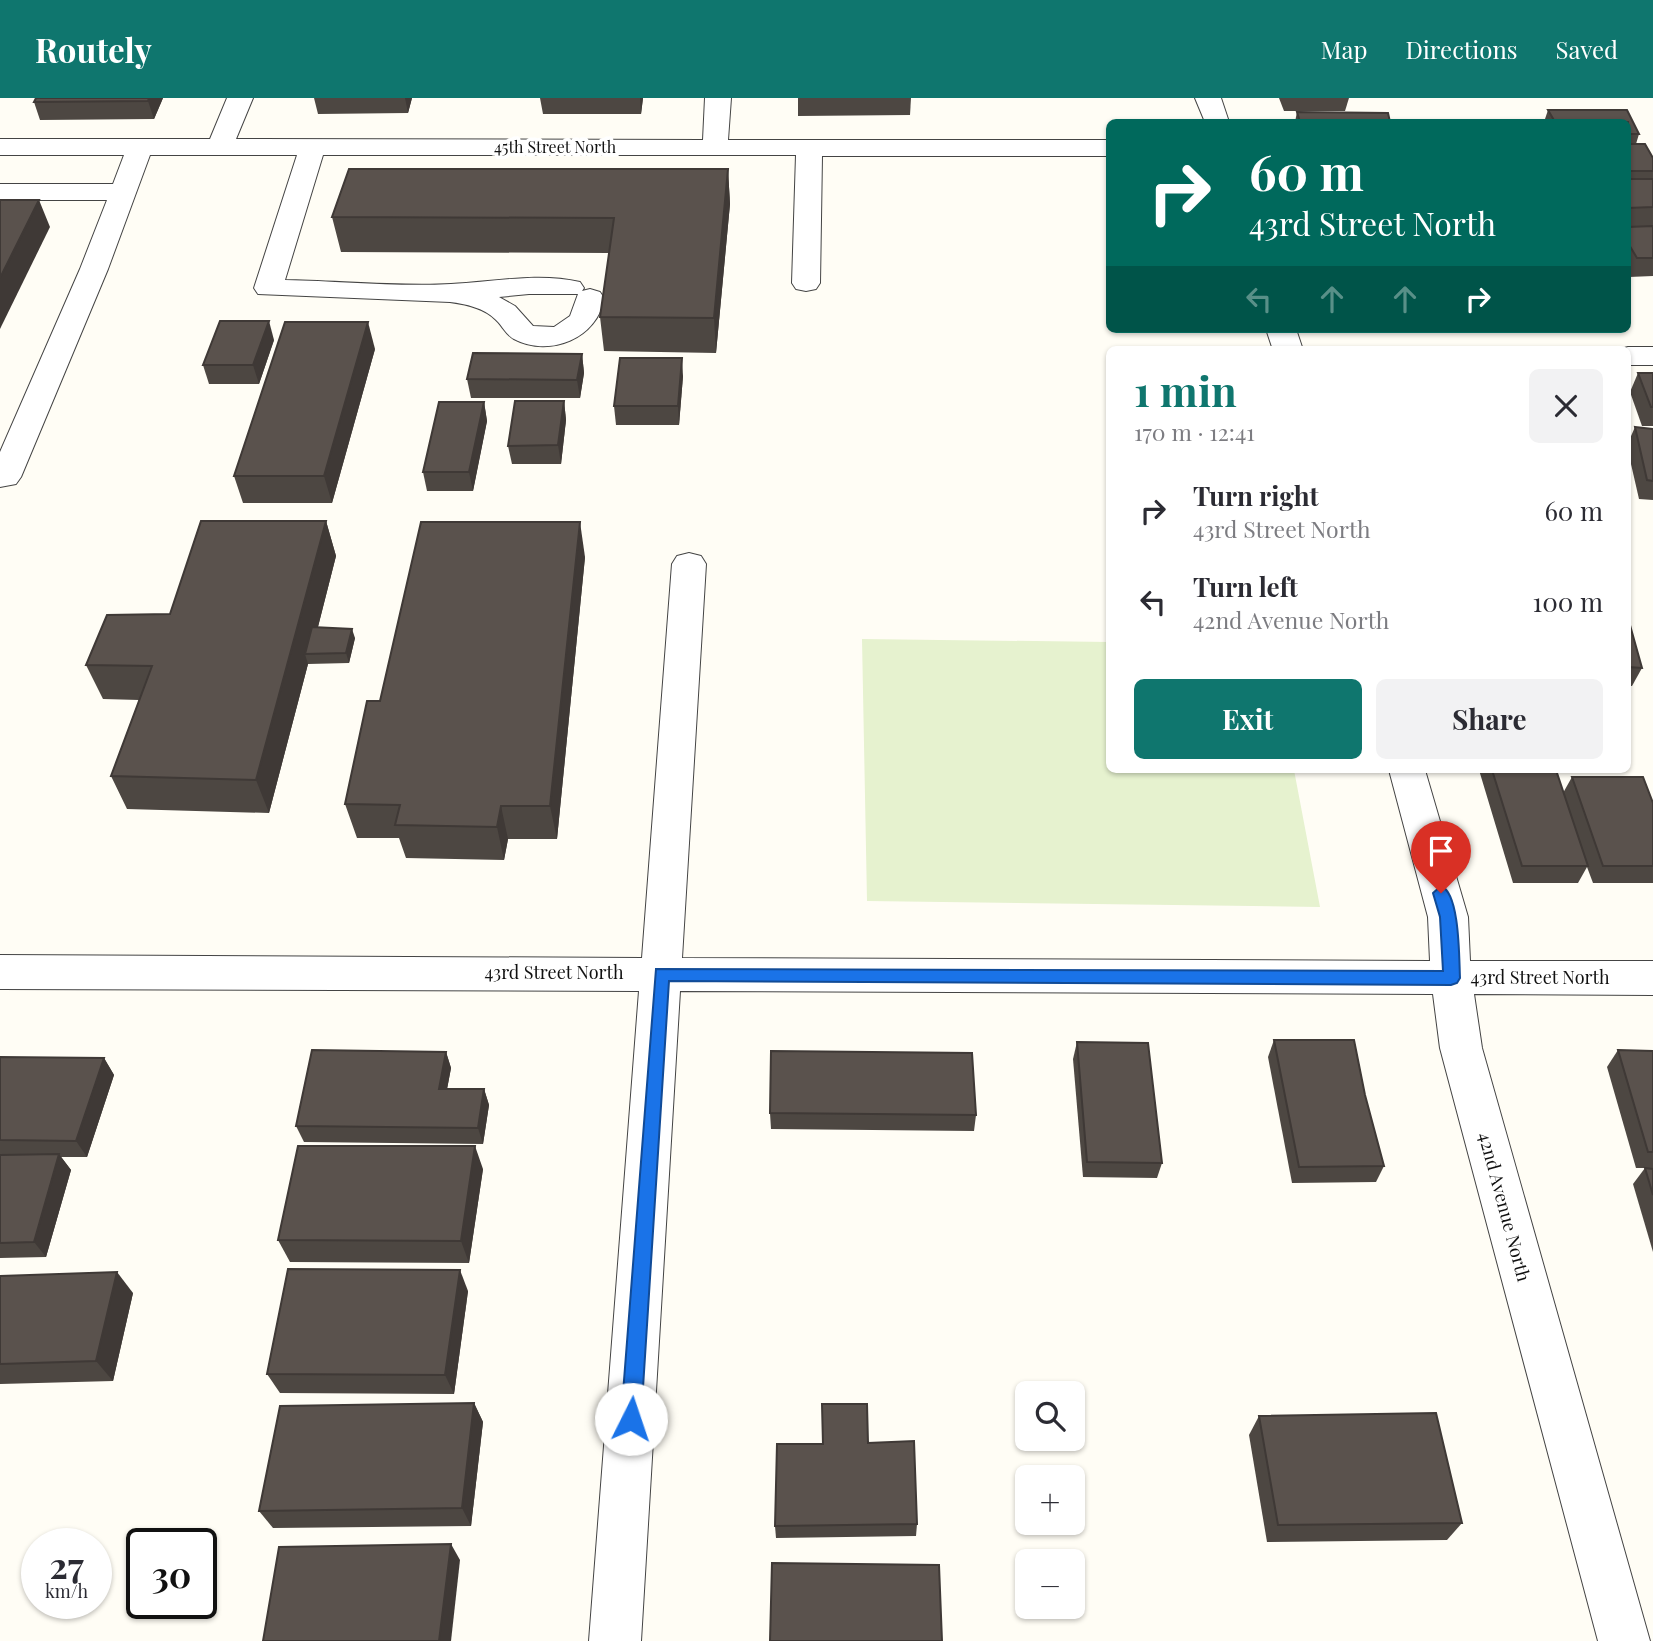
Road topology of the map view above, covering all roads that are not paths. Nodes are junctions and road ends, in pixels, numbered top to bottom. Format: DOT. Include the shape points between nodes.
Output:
graph roads {
  1 [pos="240,98"];
  2 [pos="718,98"];
  3 [pos="1208,98"];
  4 [pos="1216,119"];
  5 [pos="0,147"];
  6 [pos="140,147"];
  7 [pos="220,147"];
  8 [pos="313,147"];
  9 [pos="715,147"];
  10 [pos="809,148"];
  11 [pos="1106,148"];
  12 [pos="0,192"];
  13 [pos="123,192"];
  14 [pos="806,283"];
  15 [pos="511,288"];
  16 [pos="450,293"];
  17 [pos="577,326"];
  18 [pos="1631,356"];
  19 [pos="1653,356"];
  20 [pos="0,477"];
  21 [pos="689,564"];
  22 [pos="1408,773"];
  23 [pos="0,972"];
  24 [pos="662,974"];
  25 [pos="1451,978"];
  26 [pos="1653,978"];
  27 [pos="615,1641"];
  28 [pos="1624,1641"];
  1 -- 7 [label="street"];
  2 -- 9 [label="street"];
  3 -- 4 [label="street"];
  5 -- 6 [label="street, 45th Street North"];
  6 -- 7 [label="street, 45th Street North"];
  6 -- 13 [label="street"];
  7 -- 8 [label="street, 45th Street North"];
  8 -- 9 [label="street, 45th Street North"];
  8 -- 16 [label="street" via="268,288"];
  9 -- 10 [label="street, 45th Street North"];
  10 -- 11 [label="street, 45th Street North"];
  10 -- 14 [label="street"];
  12 -- 13 [label="street"];
  13 -- 20 [label="street" via="5,477"];
  15 -- 16 [label="street"];
  15 -- 17 [label="street" via="569,315"];
  15 -- 17 [label="street" via="550,285 580,293 589,310"];
  16 -- 17 [label="street" via="484,300 508,312 520,330 530,335 553,337"];
  18 -- 19 [label="street"];
  21 -- 24 [label="street"];
  22 -- 25 [label="street, 42nd Avenue North" via="1448,917"];
  23 -- 24 [label="street, 43rd Street North"];
  24 -- 25 [label="street, 43rd Street North"];
  24 -- 27 [label="street"];
  25 -- 26 [label="street, 43rd Street North"];
  25 -- 28 [label="street, 42nd Avenue North" via="1461,1048"];
}
